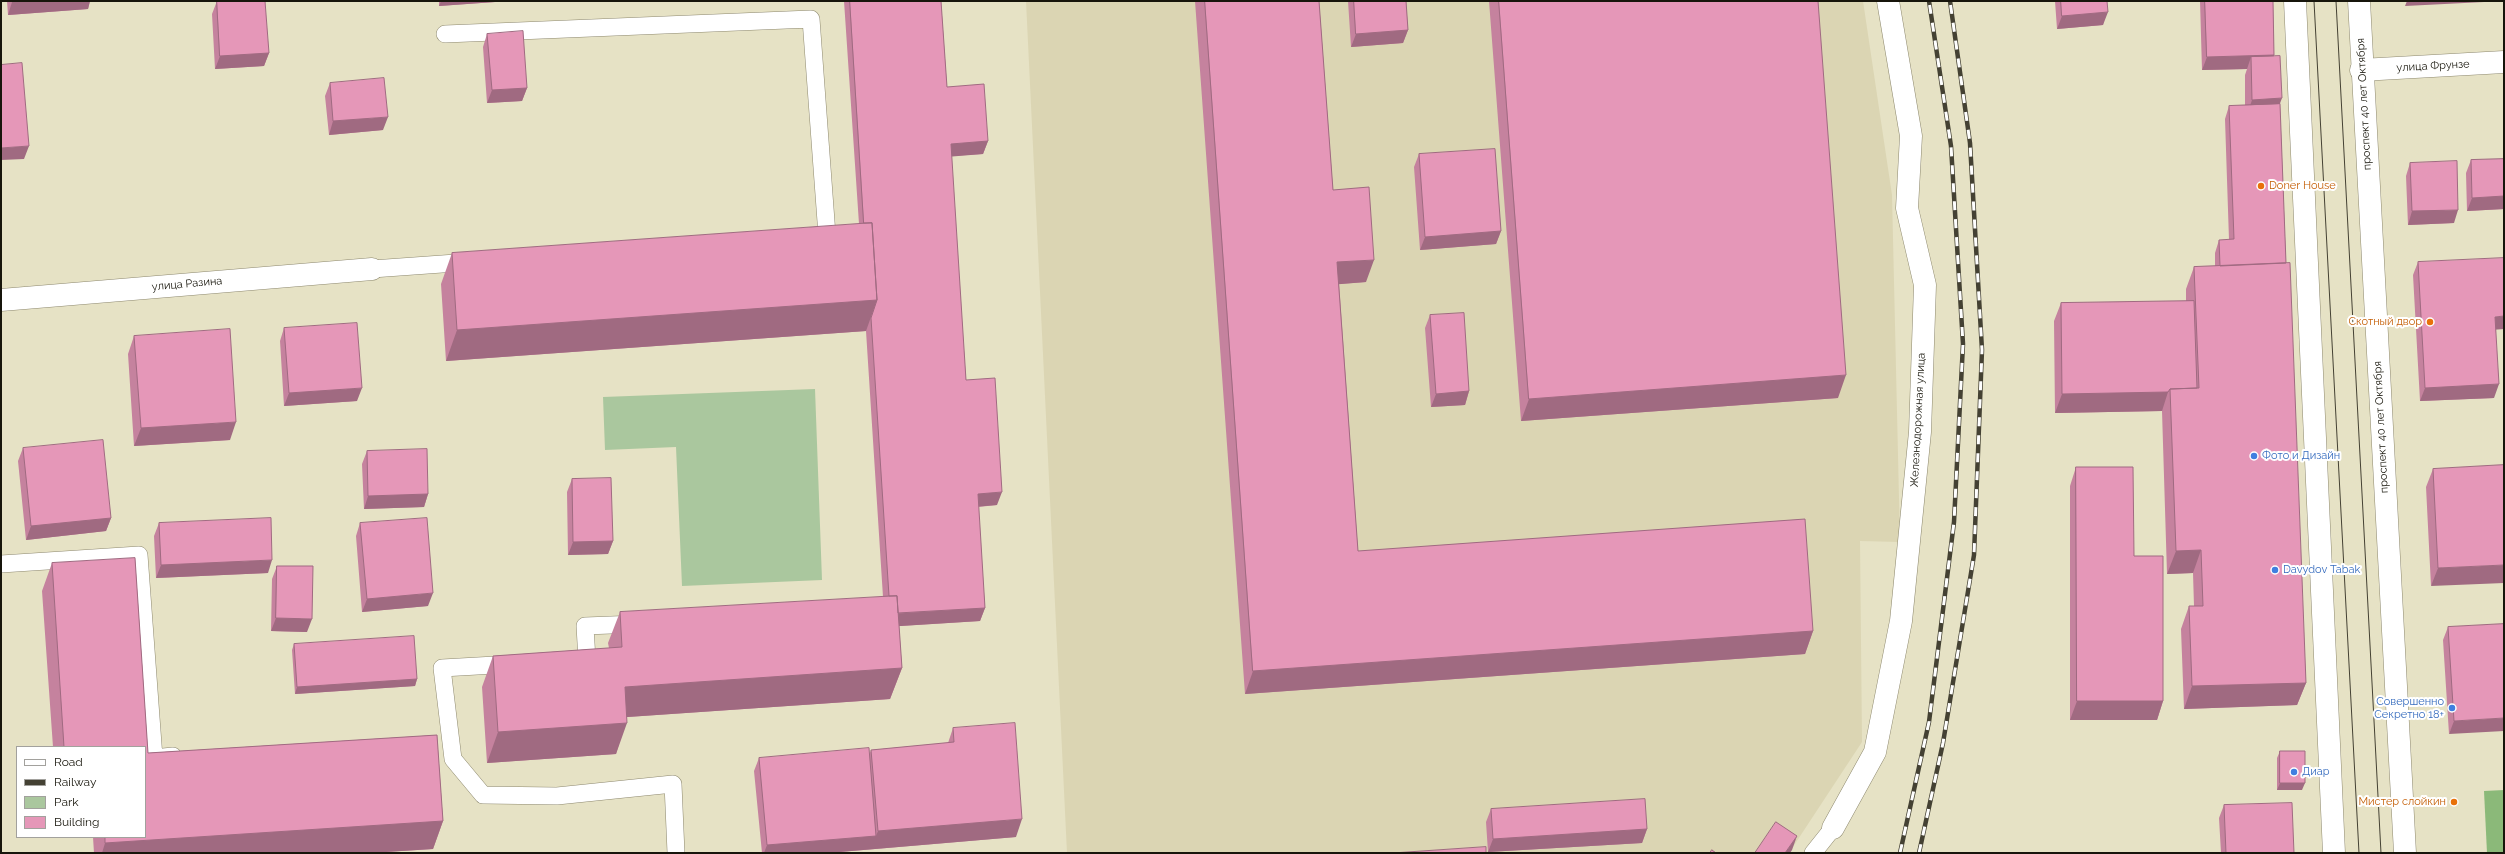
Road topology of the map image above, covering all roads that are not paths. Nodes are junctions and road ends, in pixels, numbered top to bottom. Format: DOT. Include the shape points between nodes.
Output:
graph roads {
  1 [pos="1888,1"];
  2 [pos="2295,1"];
  3 [pos="2359,1"];
  4 [pos="445,34"];
  5 [pos="2504,62"];
  6 [pos="2361,70"];
  7 [pos="795,238"];
  8 [pos="484,261"];
  9 [pos="372,269"];
  10 [pos="1,300"];
  11 [pos="1,564"];
  12 [pos="656,623"];
  13 [pos="556,662"];
  14 [pos="526,663"];
  15 [pos="186,756"];
  16 [pos="1833,828"];
  17 [pos="676,853"];
  18 [pos="1813,853"];
  19 [pos="2334,853"];
  20 [pos="2405,853"];
  1 -- 16 [label="street, Железнодорожная улица" via="1911,136 1907,208 1925,285 1920,432 1901,621 1875,752"];
  2 -- 19 [label="street"];
  3 -- 6 [label="street, проспект 40 лет Октября"];
  4 -- 7 [label="lane" via="811,18 827,235"];
  5 -- 6 [label="street, улица Фрунзе"];
  6 -- 20 [label="street, проспект 40 лет Октября"];
  8 -- 9 [label="lane"];
  9 -- 10 [label="street, улица Разина"];
  11 -- 15 [label="lane" via="139,555 154,758"];
  12 -- 13 [label="lane" via="585,626 587,660"];
  14 -- 17 [label="lane" via="442,668 442,740 453,760 483,795 557,796 673,784"];
  16 -- 18 [label="lane"];
}
